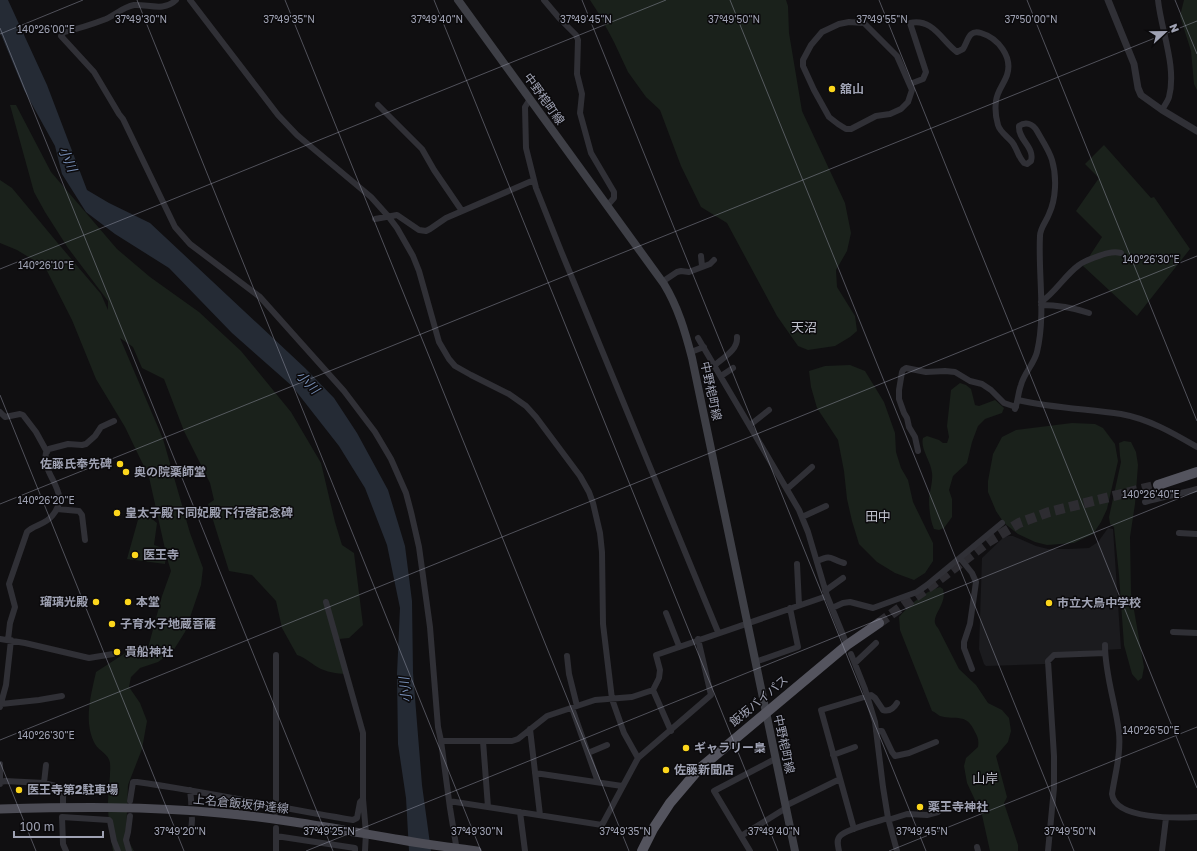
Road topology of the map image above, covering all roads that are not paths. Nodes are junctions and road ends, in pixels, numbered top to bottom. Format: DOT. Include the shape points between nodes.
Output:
graph roads {
  1 [pos="176,0"];
  2 [pos="190,0"];
  3 [pos="458,0"];
  4 [pos="544,0"];
  5 [pos="1108,0"];
  6 [pos="1158,0"];
  7 [pos="910,84"];
  8 [pos="530,100"];
  9 [pos="378,105"];
  10 [pos="1162,110"];
  11 [pos="1197,131"];
  12 [pos="534,180"];
  13 [pos="607,206"];
  14 [pos="462,211"];
  15 [pos="388,216"];
  16 [pos="375,219"];
  17 [pos="1121,253"];
  18 [pos="701,256"];
  19 [pos="714,260"];
  20 [pos="702,266"];
  21 [pos="662,282"];
  22 [pos="1041,304"];
  23 [pos="1090,313"];
  24 [pos="737,337"];
  25 [pos="698,338"];
  26 [pos="704,347"];
  27 [pos="691,352"];
  28 [pos="715,365"];
  29 [pos="733,368"];
  30 [pos="721,376"];
  31 [pos="1018,400"];
  32 [pos="769,410"];
  33 [pos="0,412"];
  34 [pos="114,421"];
  35 [pos="750,425"];
  36 [pos="1197,446"];
  37 [pos="918,451"];
  38 [pos="47,452"];
  39 [pos="812,466"];
  40 [pos="1197,472"];
  41 [pos="1158,485"];
  42 [pos="787,489"];
  43 [pos="1197,489"];
  44 [pos="1145,502"];
  45 [pos="826,506"];
  46 [pos="57,509"];
  47 [pos="802,517"];
  48 [pos="1002,523"];
  49 [pos="1179,533"];
  50 [pos="1197,534"];
  51 [pos="85,540"];
  52 [pos="960,558"];
  53 [pos="817,561"];
  54 [pos="844,563"];
  55 [pos="797,564"];
  56 [pos="843,578"];
  57 [pos="826,593"];
  58 [pos="326,602"];
  59 [pos="799,605"];
  60 [pos="790,608"];
  61 [pos="832,608"];
  62 [pos="666,613"];
  63 [pos="747,622"];
  64 [pos="879,623"];
  65 [pos="718,632"];
  66 [pos="1173,632"];
  67 [pos="1197,633"];
  68 [pos="0,639"];
  69 [pos="698,639"];
  70 [pos="10,640"];
  71 [pos="845,640"];
  72 [pos="876,644"];
  73 [pos="1104,645"];
  74 [pos="679,646"];
  75 [pos="1105,653"];
  76 [pos="113,654"];
  77 [pos="851,654"];
  78 [pos="276,655"];
  79 [pos="567,656"];
  80 [pos="755,662"];
  81 [pos="856,663"];
  82 [pos="972,669"];
  83 [pos="653,690"];
  84 [pos="62,696"];
  85 [pos="867,696"];
  86 [pos="612,699"];
  87 [pos="897,703"];
  88 [pos="0,706"];
  89 [pos="574,707"];
  90 [pos="766,713"];
  91 [pos="530,729"];
  92 [pos="671,730"];
  93 [pos="876,731"];
  94 [pos="441,741"];
  95 [pos="483,741"];
  96 [pos="936,742"];
  97 [pos="607,745"];
  98 [pos="855,748"];
  99 [pos="588,753"];
  100 [pos="834,755"];
  101 [pos="638,758"];
  102 [pos="775,759"];
  103 [pos="0,764"];
  104 [pos="46,765"];
  105 [pos="535,773"];
  106 [pos="840,779"];
  107 [pos="598,782"];
  108 [pos="0,783"];
  109 [pos="44,783"];
  110 [pos="622,786"];
  111 [pos="63,788"];
  112 [pos="102,789"];
  113 [pos="190,790"];
  114 [pos="191,799"];
  115 [pos="363,799"];
  116 [pos="130,801"];
  117 [pos="449,801"];
  118 [pos="63,807"];
  119 [pos="488,807"];
  120 [pos="785,807"];
  121 [pos="0,808"];
  122 [pos="276,810"];
  123 [pos="520,812"];
  124 [pos="938,812"];
  125 [pos="540,815"];
  126 [pos="130,816"];
  127 [pos="1166,818"];
  128 [pos="1197,818"];
  129 [pos="888,819"];
  130 [pos="192,820"];
  131 [pos="276,828"];
  132 [pos="854,829"];
  133 [pos="191,833"];
  134 [pos="366,833"];
  135 [pos="276,836"];
  136 [pos="741,836"];
  137 [pos="455,849"];
  138 [pos="66,851"];
  139 [pos="118,851"];
  140 [pos="129,851"];
  141 [pos="276,851"];
  142 [pos="356,851"];
  143 [pos="365,851"];
  144 [pos="477,851"];
  145 [pos="525,851"];
  146 [pos="642,851"];
  147 [pos="750,851"];
  148 [pos="794,851"];
  149 [pos="839,851"];
  150 [pos="897,851"];
  151 [pos="1048,851"];
  152 [pos="1162,851"];
  1 -- 94 [label="street" via="160,7 133,6 107,19 64,32 61,36 94,72 123,119 175,227 190,244 260,297 344,390 387,452 406,493 419,547"];
  2 -- 15 [label="street" via="278,115"];
  3 -- 8 [label="main road, 中野梍町線"];
  4 -- 13 [label="street" via="578,40 577,74 582,94 580,113 596,165 614,192 614,198"];
  5 -- 10 [label="street" via="1134,64 1141,96"];
  6 -- 10 [label="street" via="1169,56 1171,86 1169,98"];
  7 -- 7 [label="street" via="912,90 908,102 902,109 876,116 851,129 845,129 824,109 805,72 803,60 811,45 824,30 839,24 860,22 869,26 897,56"];
  7 -- 22 [label="street" via="923,79 926,72 910,25 912,22 934,28 957,52 963,49 969,36 975,32 993,38 1003,50 1008,65 996,100 999,128 1016,147 1021,160 1027,164 1031,161 1032,155 1021,136 1019,126 1031,124 1052,160 1055,187 1049,215 1040,235"];
  8 -- 12 [label="street" via="525,107 526,148"];
  8 -- 13 [label="main road, 中野梍町線"];
  9 -- 14 [label="street" via="422,149"];
  10 -- 11 [label="street"];
  12 -- 14 [label="street"];
  12 -- 65 [label="street"];
  13 -- 21 [label="main road, 中野梍町線"];
  14 -- 15 [label="street" via="423,231 397,215"];
  15 -- 16 [label="street"];
  15 -- 86 [label="street" via="413,256 439,342 449,359 456,366 526,406 571,463 589,492 600,533 603,624"];
  17 -- 22 [label="street" via="1102,254 1081,264"];
  18 -- 20 [label="street"];
  19 -- 20 [label="street"];
  20 -- 21 [label="street" via="689,272 677,272"];
  21 -- 27 [label="main road, 中野梍町線" via="679,311"];
  22 -- 23 [label="street"];
  22 -- 31 [label="street" via="1036,353 1021,384"];
  24 -- 28 [label="street" via="735,347"];
  25 -- 26 [label="street"];
  26 -- 27 [label="street"];
  26 -- 28 [label="street"];
  27 -- 63 [label="main road, 中野梍町線"];
  28 -- 30 [label="street"];
  29 -- 30 [label="street"];
  30 -- 35 [label="street"];
  31 -- 36 [label="street" via="1123,414 1157,425"];
  31 -- 37 [label="street" via="1015,408 1004,403 982,384 970,381 955,372 926,372 906,368 902,372 899,394"];
  32 -- 35 [label="street"];
  33 -- 38 [label="street" via="5,417 23,415"];
  34 -- 38 [label="street" via="101,427 86,444 68,444"];
  35 -- 42 [label="street"];
  38 -- 46 [label="street" via="46,460 60,498"];
  39 -- 42 [label="street"];
  40 -- 41 [label="highway"];
  42 -- 47 [label="street"];
  43 -- 44 [label="street"];
  45 -- 47 [label="street"];
  46 -- 51 [label="street" via="80,512"];
  46 -- 70 [label="street" via="48,522 27,532 10,584 15,607 10,624"];
  47 -- 53 [label="street"];
  48 -- 52 [label="street"];
  49 -- 50 [label="street"];
  52 -- 61 [label="street" via="917,592 873,608 850,602"];
  52 -- 82 [label="street" via="976,582 970,624 964,642"];
  53 -- 54 [label="street" via="832,557 835,561"];
  53 -- 57 [label="street"];
  55 -- 59 [label="street"];
  56 -- 57 [label="street"];
  57 -- 59 [label="street"];
  57 -- 61 [label="street"];
  58 -- 115 [label="street" via="363,733"];
  59 -- 60 [label="street"];
  60 -- 63 [label="street"];
  60 -- 80 [label="street" via="798,647"];
  61 -- 71 [label="street"];
  62 -- 74 [label="street"];
  63 -- 65 [label="street"];
  63 -- 80 [label="main road, 中野梍町線"];
  64 -- 90 [label="highway, 飯坂バイパス" via="847,645"];
  65 -- 69 [label="street"];
  66 -- 67 [label="street"];
  68 -- 70 [label="street"];
  69 -- 74 [label="street"];
  69 -- 92 [label="street" via="711,695"];
  70 -- 76 [label="street" via="89,658"];
  70 -- 88 [label="street" via="6,685"];
  72 -- 81 [label="street"];
  73 -- 75 [label="street"];
  74 -- 83 [label="street" via="656,655 660,670"];
  75 -- 127 [label="street" via="1119,732 1112,799 1127,810"];
  75 -- 151 [label="street" via="1054,655 1048,661 1054,756 1054,788"];
  77 -- 81 [label="street"];
  78 -- 122 [label="street"];
  79 -- 89 [label="street"];
  80 -- 90 [label="main road, 中野梍町線"];
  81 -- 85 [label="street"];
  83 -- 86 [label="street" via="632,697"];
  83 -- 92 [label="street"];
  84 -- 88 [label="street"];
  85 -- 87 [label="street" via="873,696 883,710 887,711"];
  85 -- 93 [label="street"];
  85 -- 100 [label="street" via="821,710"];
  86 -- 89 [label="street" via="595,700"];
  86 -- 101 [label="street" via="624,733"];
  89 -- 91 [label="street" via="547,716"];
  89 -- 99 [label="street"];
  90 -- 102 [label="main road, 中野梍町線"];
  90 -- 146 [label="highway, 飯坂バイパス" via="699,769 681,789 653,829"];
  91 -- 95 [label="street" via="512,741"];
  91 -- 105 [label="street"];
  92 -- 101 [label="street"];
  93 -- 96 [label="street" via="882,731 895,756"];
  93 -- 129 [label="street"];
  94 -- 95 [label="street"];
  94 -- 117 [label="street"];
  95 -- 119 [label="street"];
  97 -- 99 [label="street"];
  98 -- 100 [label="street"];
  99 -- 107 [label="street"];
  100 -- 106 [label="street"];
  101 -- 110 [label="street"];
  102 -- 120 [label="main road, 中野梍町線"];
  102 -- 136 [label="street" via="714,791"];
  103 -- 108 [label="street"];
  104 -- 109 [label="street"];
  105 -- 107 [label="street"];
  105 -- 125 [label="street"];
  106 -- 120 [label="street"];
  106 -- 132 [label="street"];
  107 -- 110 [label="street"];
  108 -- 109 [label="street"];
  109 -- 111 [label="street"];
  110 -- 125 [label="street" via="602,825"];
  111 -- 112 [label="street"];
  111 -- 118 [label="street"];
  113 -- 114 [label="street"];
  113 -- 116 [label="street" via="133,782"];
  113 -- 122 [label="street"];
  115 -- 122 [label="street" via="357,818 353,820"];
  115 -- 134 [label="street"];
  117 -- 119 [label="street"];
  117 -- 137 [label="street"];
  118 -- 121 [label="main road, 上名倉飯坂伊達線"];
  118 -- 134 [label="main road, 上名倉飯坂伊達線" via="135,807 220,812"];
  119 -- 123 [label="street"];
  120 -- 136 [label="street"];
  120 -- 148 [label="main road, 中野梍町線"];
  123 -- 125 [label="street"];
  123 -- 145 [label="street"];
  124 -- 129 [label="street" via="927,815 907,814"];
  126 -- 140 [label="street" via="126,840"];
  127 -- 128 [label="street"];
  127 -- 152 [label="street"];
  129 -- 132 [label="street"];
  129 -- 150 [label="street"];
  130 -- 133 [label="street"];
  131 -- 135 [label="street"];
  132 -- 149 [label="street" via="841,835 837,843"];
  134 -- 137 [label="main road, 上名倉飯坂伊達線"];
  134 -- 143 [label="street"];
  135 -- 141 [label="street"];
  135 -- 142 [label="street" via="355,848"];
  136 -- 147 [label="street"];
  137 -- 144 [label="main road, 上名倉飯坂伊達線"];
  138 -- 139 [label="street" via="63,844 62,817 109,820"];
}
